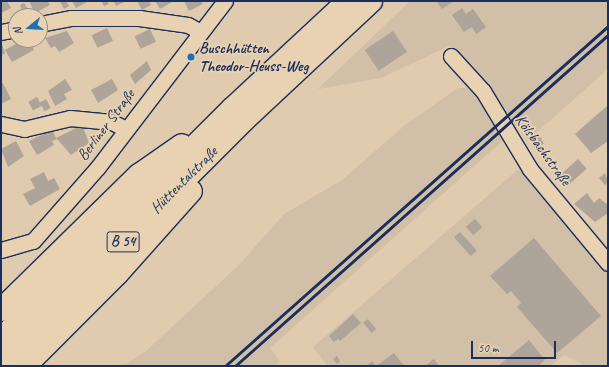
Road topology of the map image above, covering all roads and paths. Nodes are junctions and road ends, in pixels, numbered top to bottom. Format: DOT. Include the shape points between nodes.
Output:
graph roads {
  1 [pos="225,1"];
  2 [pos="348,1"];
  3 [pos="371,1"];
  4 [pos="48,22"];
  5 [pos="199,31"];
  6 [pos="451,56"];
  7 [pos="239,114"];
  8 [pos="1,124"];
  9 [pos="126,129"];
  10 [pos="1,250"];
  11 [pos="608,263"];
  12 [pos="1,310"];
  13 [pos="1,339"];
  14 [pos="1,363"];
  15 [pos="25,366"];
  1 -- 5 [label="street, Berliner Straße"];
  2 -- 7 [label="highway, Hüttentalstraße / B 54"];
  3 -- 7 [label="highway, Hüttentalstraße / B 54"];
  4 -- 5 [label="street" via="71,18 138,18 188,25"];
  5 -- 9 [label="street, Berliner Straße"];
  6 -- 11 [label="street, Kölsbachstraße" via="483,91 530,169"];
  7 -- 12 [label="highway" via="139,175"];
  7 -- 13 [label="highway, Hüttentalstraße / B 54"];
  7 -- 14 [label="highway, Hüttentalstraße / B 54"];
  7 -- 15 [label="highway" via="211,168 165,222"];
  8 -- 9 [label="street" via="24,128 70,118 112,122"];
  9 -- 10 [label="street, Berliner Straße" via="98,167 33,241"];
}
